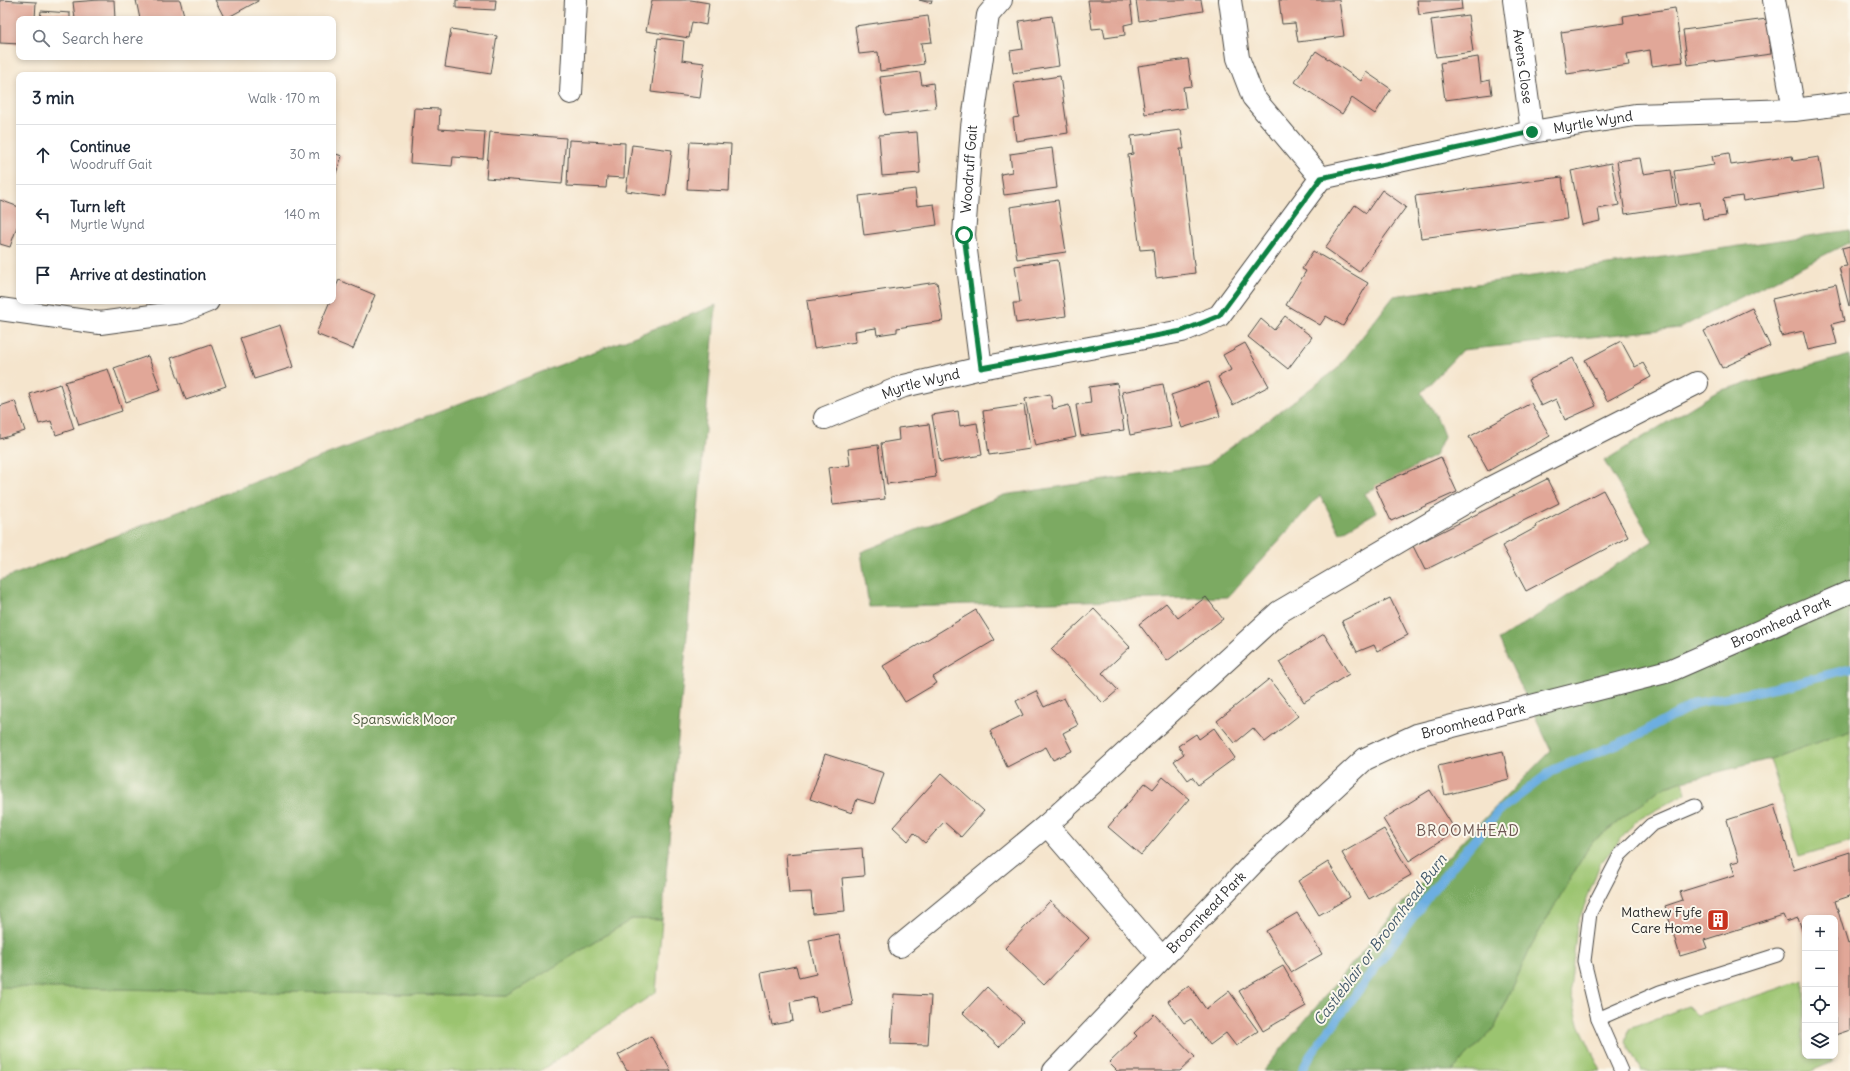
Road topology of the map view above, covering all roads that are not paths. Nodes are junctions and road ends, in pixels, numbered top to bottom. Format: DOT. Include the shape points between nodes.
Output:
graph roads {
  1 [pos="576,0"];
  2 [pos="1001,0"];
  3 [pos="1230,0"];
  4 [pos="1514,0"];
  5 [pos="1774,0"];
  6 [pos="571,93"];
  7 [pos="1850,103"];
  8 [pos="1794,110"];
  9 [pos="1532,132"];
  10 [pos="1321,178"];
  11 [pos="201,304"];
  12 [pos="0,309"];
  13 [pos="981,368"];
  14 [pos="1698,383"];
  15 [pos="825,418"];
  16 [pos="1850,592"];
  17 [pos="1695,806"];
  18 [pos="1047,825"];
  19 [pos="900,946"];
  20 [pos="1777,955"];
  21 [pos="1162,958"];
  22 [pos="1598,1019"];
  23 [pos="1054,1071"];
  24 [pos="1621,1071"];
  1 -- 6 [label="street"];
  2 -- 13 [label="street, Woodruff Gait" via="988,15 972,127 964,235"];
  3 -- 10 [label="street" via="1238,58 1253,97"];
  4 -- 9 [label="street, Avens Close"];
  5 -- 8 [label="street"];
  7 -- 8 [label="street, Myrtle Wynd"];
  8 -- 9 [label="street, Myrtle Wynd" via="1635,115"];
  9 -- 10 [label="street, Myrtle Wynd"];
  10 -- 13 [label="street, Myrtle Wynd" via="1219,316 1182,331"];
  11 -- 12 [label="street" via="181,312 100,323"];
  13 -- 15 [label="street, Myrtle Wynd" via="904,386"];
  14 -- 18 [label="street" via="1490,488 1279,612"];
  16 -- 21 [label="street, Broomhead Park" via="1669,671 1417,735 1365,759 1260,856"];
  17 -- 22 [label="lane" via="1651,825 1620,855 1590,913 1584,961"];
  18 -- 19 [label="street"];
  18 -- 21 [label="street, Broomhead Park"];
  20 -- 22 [label="lane" via="1660,992"];
  21 -- 23 [label="street, Broomhead Park"];
  22 -- 24 [label="lane"];
}
